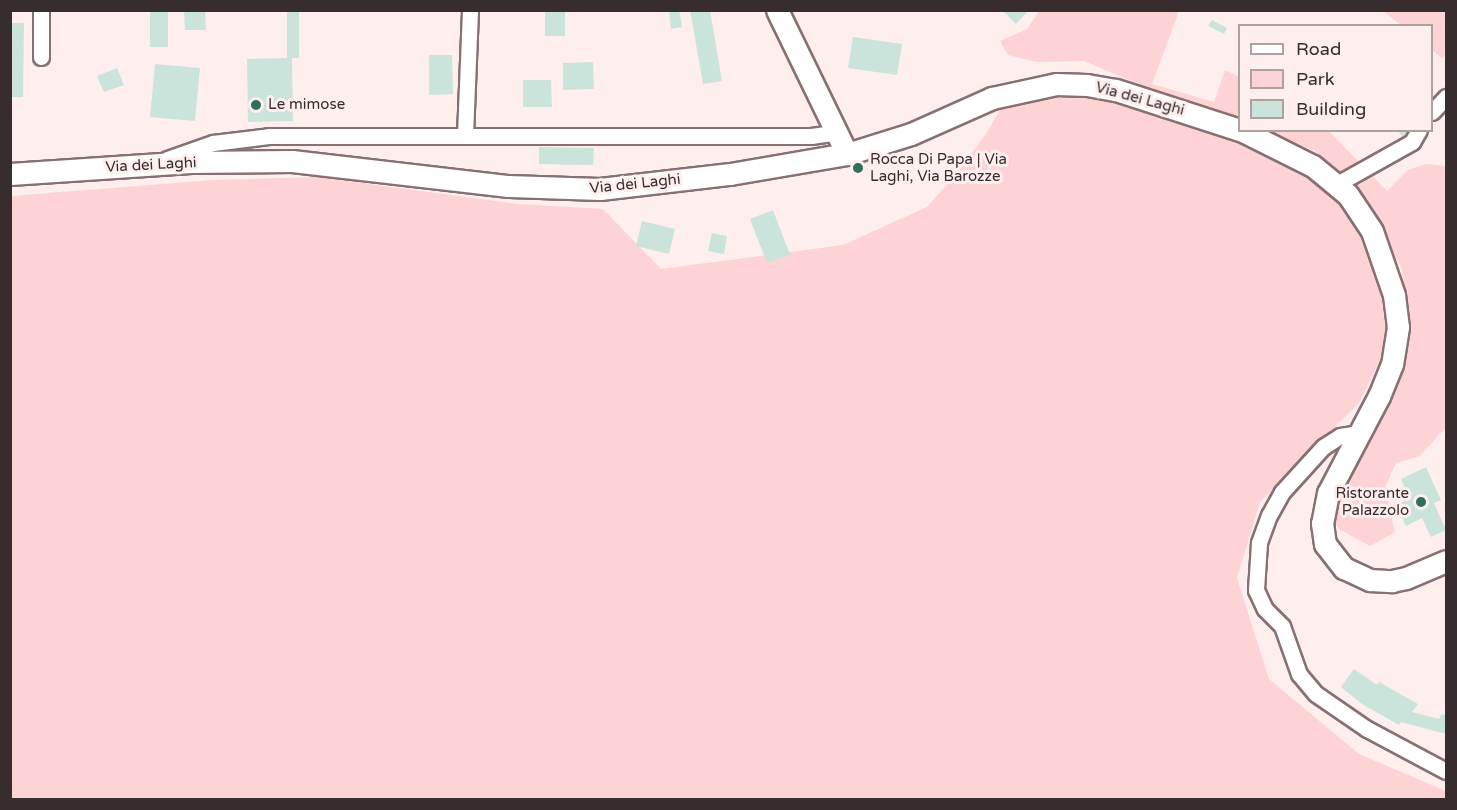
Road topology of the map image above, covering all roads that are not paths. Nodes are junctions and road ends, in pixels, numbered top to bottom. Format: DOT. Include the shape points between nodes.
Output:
graph roads {
  1 [pos="41,10"];
  2 [pos="470,10"];
  3 [pos="777,10"];
  4 [pos="40,57"];
  5 [pos="1446,97"];
  6 [pos="1433,110"];
  7 [pos="1238,129"];
  8 [pos="839,132"];
  9 [pos="1244,132"];
  10 [pos="1418,132"];
  11 [pos="465,135"];
  12 [pos="848,154"];
  13 [pos="153,164"];
  14 [pos="10,174"];
  15 [pos="1338,184"];
  16 [pos="1359,433"];
  17 [pos="1446,561"];
  18 [pos="1446,771"];
  1 -- 4 [label="street"];
  2 -- 11 [label="street"];
  3 -- 8 [label="main road"];
  5 -- 6 [label="street"];
  7 -- 12 [label="main road, Via dei Laghi" via="1116,90 1056,84 992,98 911,134"];
  8 -- 11 [label="street" via="811,136"];
  8 -- 12 [label="main road"];
  9 -- 15 [label="main road, Via dei Laghi" via="1295,155"];
  10 -- 15 [label="street" via="1412,142"];
  11 -- 13 [label="street" via="246,138 204,146"];
  12 -- 13 [label="main road, Via dei Laghi" via="730,174 573,189 507,186 292,161"];
  13 -- 14 [label="main road, Via dei Laghi"];
  15 -- 16 [label="main road, Via dei Laghi" via="1372,231 1398,318 1397,344 1389,373"];
  16 -- 17 [label="main road, Via dei Laghi" via="1324,507 1323,535 1328,551 1352,574 1379,581 1410,577"];
  16 -- 18 [label="street" via="1340,436 1323,447 1282,492 1259,543 1256,590 1265,609 1282,626 1299,674 1316,694 1367,729"];
}
